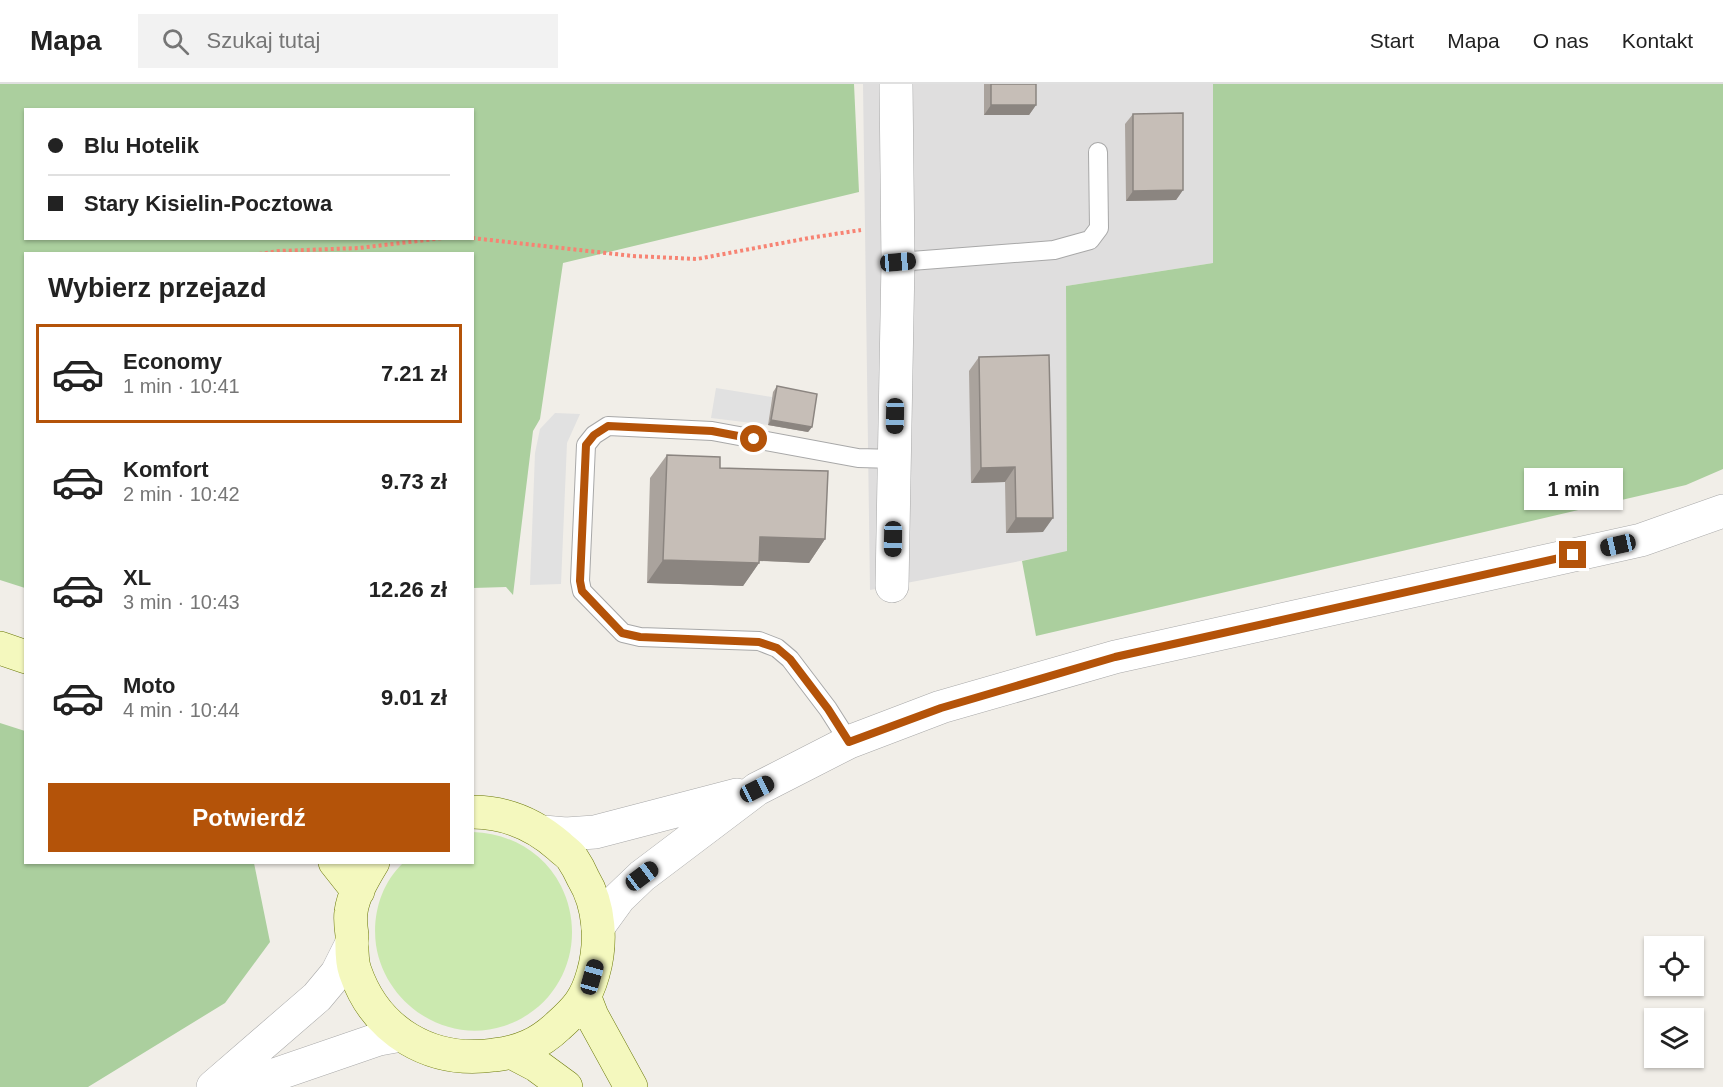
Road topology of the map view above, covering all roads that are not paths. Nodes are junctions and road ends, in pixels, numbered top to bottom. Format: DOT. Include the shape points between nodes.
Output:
graph roads {
  1 [pos="896,84"];
  2 [pos="1098,152"];
  3 [pos="898,262"];
  4 [pos="895,459"];
  5 [pos="1723,511"];
  6 [pos="892,586"];
  7 [pos="0,648"];
  8 [pos="24,656"];
  9 [pos="849,742"];
  10 [pos="757,789"];
  11 [pos="474,812"];
  12 [pos="543,832"];
  13 [pos="337,864"];
  14 [pos="372,864"];
  15 [pos="358,891"];
  16 [pos="598,927"];
  17 [pos="352,943"];
  18 [pos="585,998"];
  19 [pos="401,1035"];
  20 [pos="513,1053"];
  21 [pos="213,1087"];
  22 [pos="239,1087"];
  23 [pos="566,1087"];
  24 [pos="631,1087"];
  1 -- 3 [label="street"];
  2 -- 3 [label="lane" via="1099,228 1090,240 1054,250"];
  3 -- 4 [label="street"];
  4 -- 6 [label="street"];
  4 -- 9 [label="lane" via="858,458 712,431 608,426 586,445 582,591 622,633 759,642 777,648 790,659"];
  5 -- 9 [label="street" via="1641,540 1115,657 941,708"];
  7 -- 8 [label="main road"];
  9 -- 10 [label="street"];
  10 -- 12 [label="street" via="595,832"];
  10 -- 16 [label="street" via="642,876 619,898"];
  11 -- 12 [label="main road" via="515,818"];
  12 -- 16 [label="main road" via="571,857 592,892"];
  13 -- 15 [label="main road"];
  14 -- 15 [label="main road"];
  15 -- 17 [label="main road" via="351,912"];
  16 -- 18 [label="main road" via="598,957"];
  17 -- 19 [label="main road" via="354,969 368,1000"];
  17 -- 21 [label="street" via="337,973 317,997"];
  18 -- 20 [label="main road" via="545,1039"];
  18 -- 24 [label="main road"];
  19 -- 20 [label="main road" via="449,1056 475,1058"];
  19 -- 22 [label="street" via="315,1059"];
  20 -- 23 [label="main road"];
}
